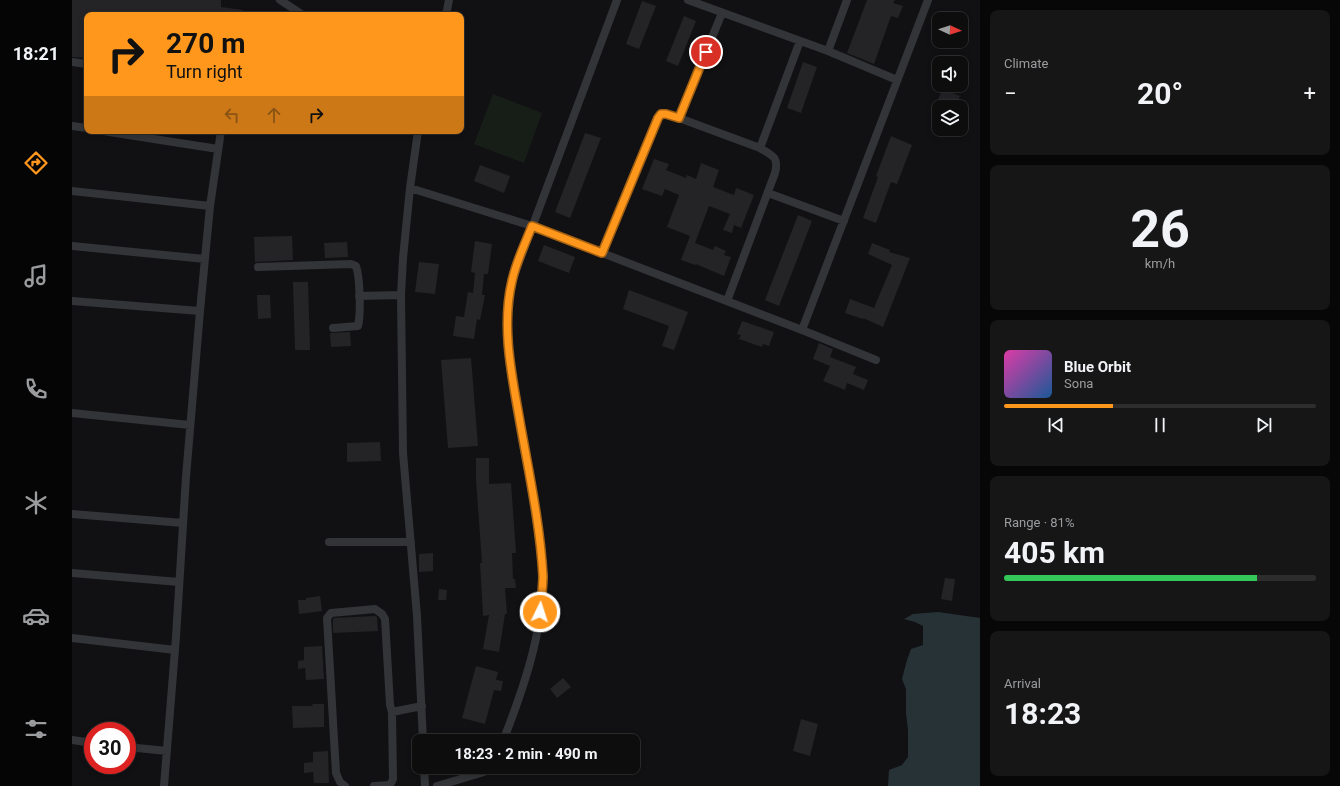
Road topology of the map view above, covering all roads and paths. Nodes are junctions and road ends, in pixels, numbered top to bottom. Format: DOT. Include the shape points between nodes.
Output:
graph roads {
  1 [pos="280,0"];
  2 [pos="449,0"];
  3 [pos="617,0"];
  4 [pos="846,0"];
  5 [pos="928,0"];
  6 [pos="693,1"];
  7 [pos="298,12"];
  8 [pos="447,12"];
  9 [pos="722,13"];
  10 [pos="800,41"];
  11 [pos="828,51"];
  12 [pos="72,62"];
  13 [pos="84,64"];
  14 [pos="897,80"];
  15 [pos="679,118"];
  16 [pos="72,126"];
  17 [pos="84,128"];
  18 [pos="122,134"];
  19 [pos="220,134"];
  20 [pos="418,134"];
  21 [pos="760,148"];
  22 [pos="218,149"];
  23 [pos="410,188"];
  24 [pos="72,191"];
  25 [pos="768,193"];
  26 [pos="210,206"];
  27 [pos="844,221"];
  28 [pos="532,226"];
  29 [pos="72,246"];
  30 [pos="602,253"];
  31 [pos="205,259"];
  32 [pos="258,267"];
  33 [pos="401,295"];
  34 [pos="359,296"];
  35 [pos="72,301"];
  36 [pos="727,301"];
  37 [pos="200,311"];
  38 [pos="333,328"];
  39 [pos="802,330"];
  40 [pos="876,360"];
  41 [pos="72,413"];
  42 [pos="190,425"];
  43 [pos="72,514"];
  44 [pos="183,523"];
  45 [pos="329,542"];
  46 [pos="411,542"];
  47 [pos="72,573"];
  48 [pos="179,582"];
  49 [pos="72,638"];
  50 [pos="175,650"];
  51 [pos="422,706"];
  52 [pos="392,712"];
  53 [pos="423,734"];
  54 [pos="505,734"];
  55 [pos="72,740"];
  56 [pos="84,742"];
  57 [pos="136,748"];
  58 [pos="167,751"];
  59 [pos="424,774"];
  60 [pos="477,774"];
  61 [pos="393,784"];
  62 [pos="164,786"];
  63 [pos="345,786"];
  64 [pos="374,786"];
  65 [pos="425,786"];
  66 [pos="437,786"];
  1 -- 7 [label="street"];
  2 -- 8 [label="street"];
  3 -- 28 [label="street"];
  4 -- 11 [label="street"];
  5 -- 14 [label="street"];
  6 -- 9 [label="street"];
  9 -- 10 [label="street"];
  9 -- 15 [label="street"];
  10 -- 11 [label="street"];
  10 -- 21 [label="street"];
  11 -- 14 [label="street"];
  12 -- 13 [label="street"];
  14 -- 27 [label="street"];
  15 -- 21 [label="street"];
  15 -- 30 [label="street" via="661,114 658,118"];
  16 -- 17 [label="street"];
  18 -- 22 [label="street"];
  19 -- 22 [label="street"];
  20 -- 23 [label="street"];
  21 -- 25 [label="street" via="774,156 777,164"];
  22 -- 26 [label="street"];
  23 -- 28 [label="street"];
  23 -- 33 [label="street"];
  24 -- 26 [label="street"];
  25 -- 27 [label="street"];
  25 -- 36 [label="street"];
  26 -- 31 [label="street"];
  27 -- 39 [label="street"];
  28 -- 30 [label="street"];
  28 -- 54 [label="street" via="512,280 508,310 508,349 534,503 543,577 540,612 530,665"];
  29 -- 31 [label="street"];
  30 -- 36 [label="street"];
  31 -- 37 [label="street"];
  32 -- 34 [label="street" via="351,264 356,266 357,270"];
  33 -- 34 [label="street"];
  33 -- 46 [label="street" via="403,453"];
  34 -- 38 [label="street" via="358,326"];
  35 -- 37 [label="street"];
  36 -- 39 [label="street"];
  37 -- 42 [label="street"];
  39 -- 40 [label="street"];
  41 -- 42 [label="street"];
  42 -- 44 [label="street"];
  43 -- 44 [label="street"];
  44 -- 48 [label="street"];
  45 -- 46 [label="street"];
  46 -- 51 [label="street"];
  47 -- 48 [label="street"];
  48 -- 50 [label="street"];
  49 -- 50 [label="street"];
  50 -- 58 [label="street"];
  51 -- 52 [label="street"];
  51 -- 53 [label="street"];
  52 -- 61 [label="street"];
  52 -- 63 [label="street" via="385,619 382,614 375,609 331,613 327,618 336,773"];
  55 -- 56 [label="street"];
  57 -- 58 [label="street"];
  58 -- 62 [label="street"];
  59 -- 65 [label="street"];
  60 -- 66 [label="street"];
  61 -- 64 [label="street"];
}
